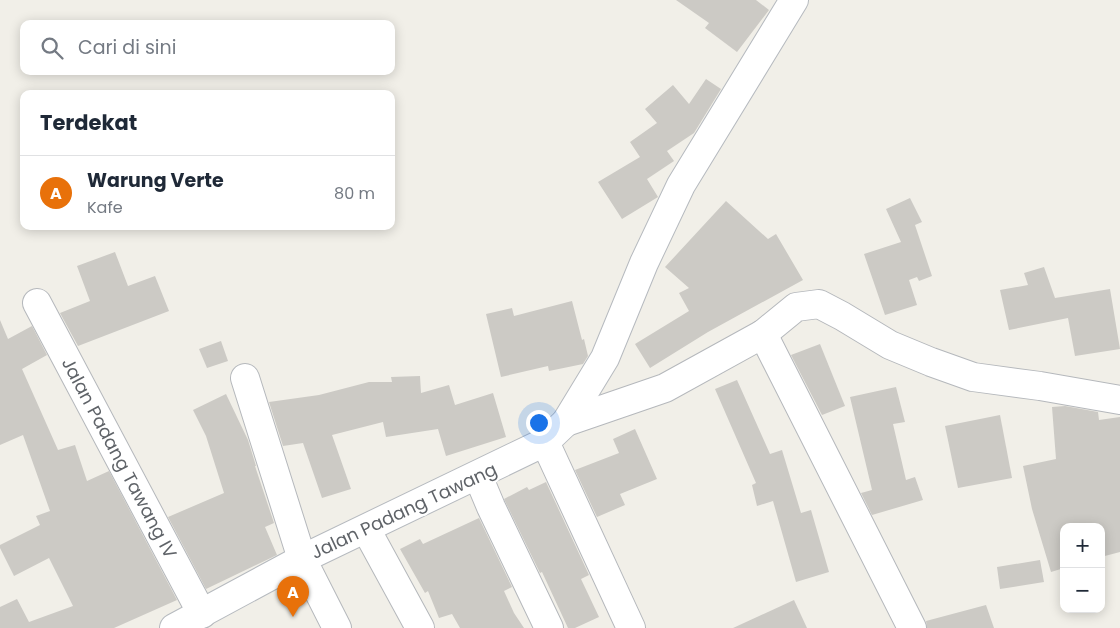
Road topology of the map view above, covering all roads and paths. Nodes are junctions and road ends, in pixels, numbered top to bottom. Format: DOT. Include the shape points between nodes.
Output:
graph roads {
  1 [pos="794,0"];
  2 [pos="36,303"];
  3 [pos="763,334"];
  4 [pos="244,378"];
  5 [pos="1120,400"];
  6 [pos="570,417"];
  7 [pos="545,442"];
  8 [pos="478,476"];
  9 [pos="366,529"];
  10 [pos="302,559"];
  11 [pos="202,614"];
  12 [pos="174,628"];
  13 [pos="337,628"];
  14 [pos="420,628"];
  15 [pos="549,628"];
  16 [pos="631,628"];
  17 [pos="912,628"];
  1 -- 6 [label="street" via="681,185 644,263 605,358"];
  2 -- 11 [label="street, Jalan Padang Tawang IV"];
  3 -- 5 [label="street" via="796,307 819,304 890,345 973,377"];
  3 -- 6 [label="street" via="665,388"];
  3 -- 17 [label="street"];
  4 -- 10 [label="street"];
  6 -- 7 [label="street, Jalan Padang Tawang"];
  7 -- 8 [label="street, Jalan Padang Tawang"];
  7 -- 16 [label="street"];
  8 -- 9 [label="street, Jalan Padang Tawang"];
  8 -- 15 [label="street"];
  9 -- 10 [label="street, Jalan Padang Tawang"];
  9 -- 14 [label="street"];
  10 -- 11 [label="street, Jalan Padang Tawang"];
  10 -- 13 [label="street"];
  11 -- 12 [label="street, Jalan Padang Tawang"];
}
